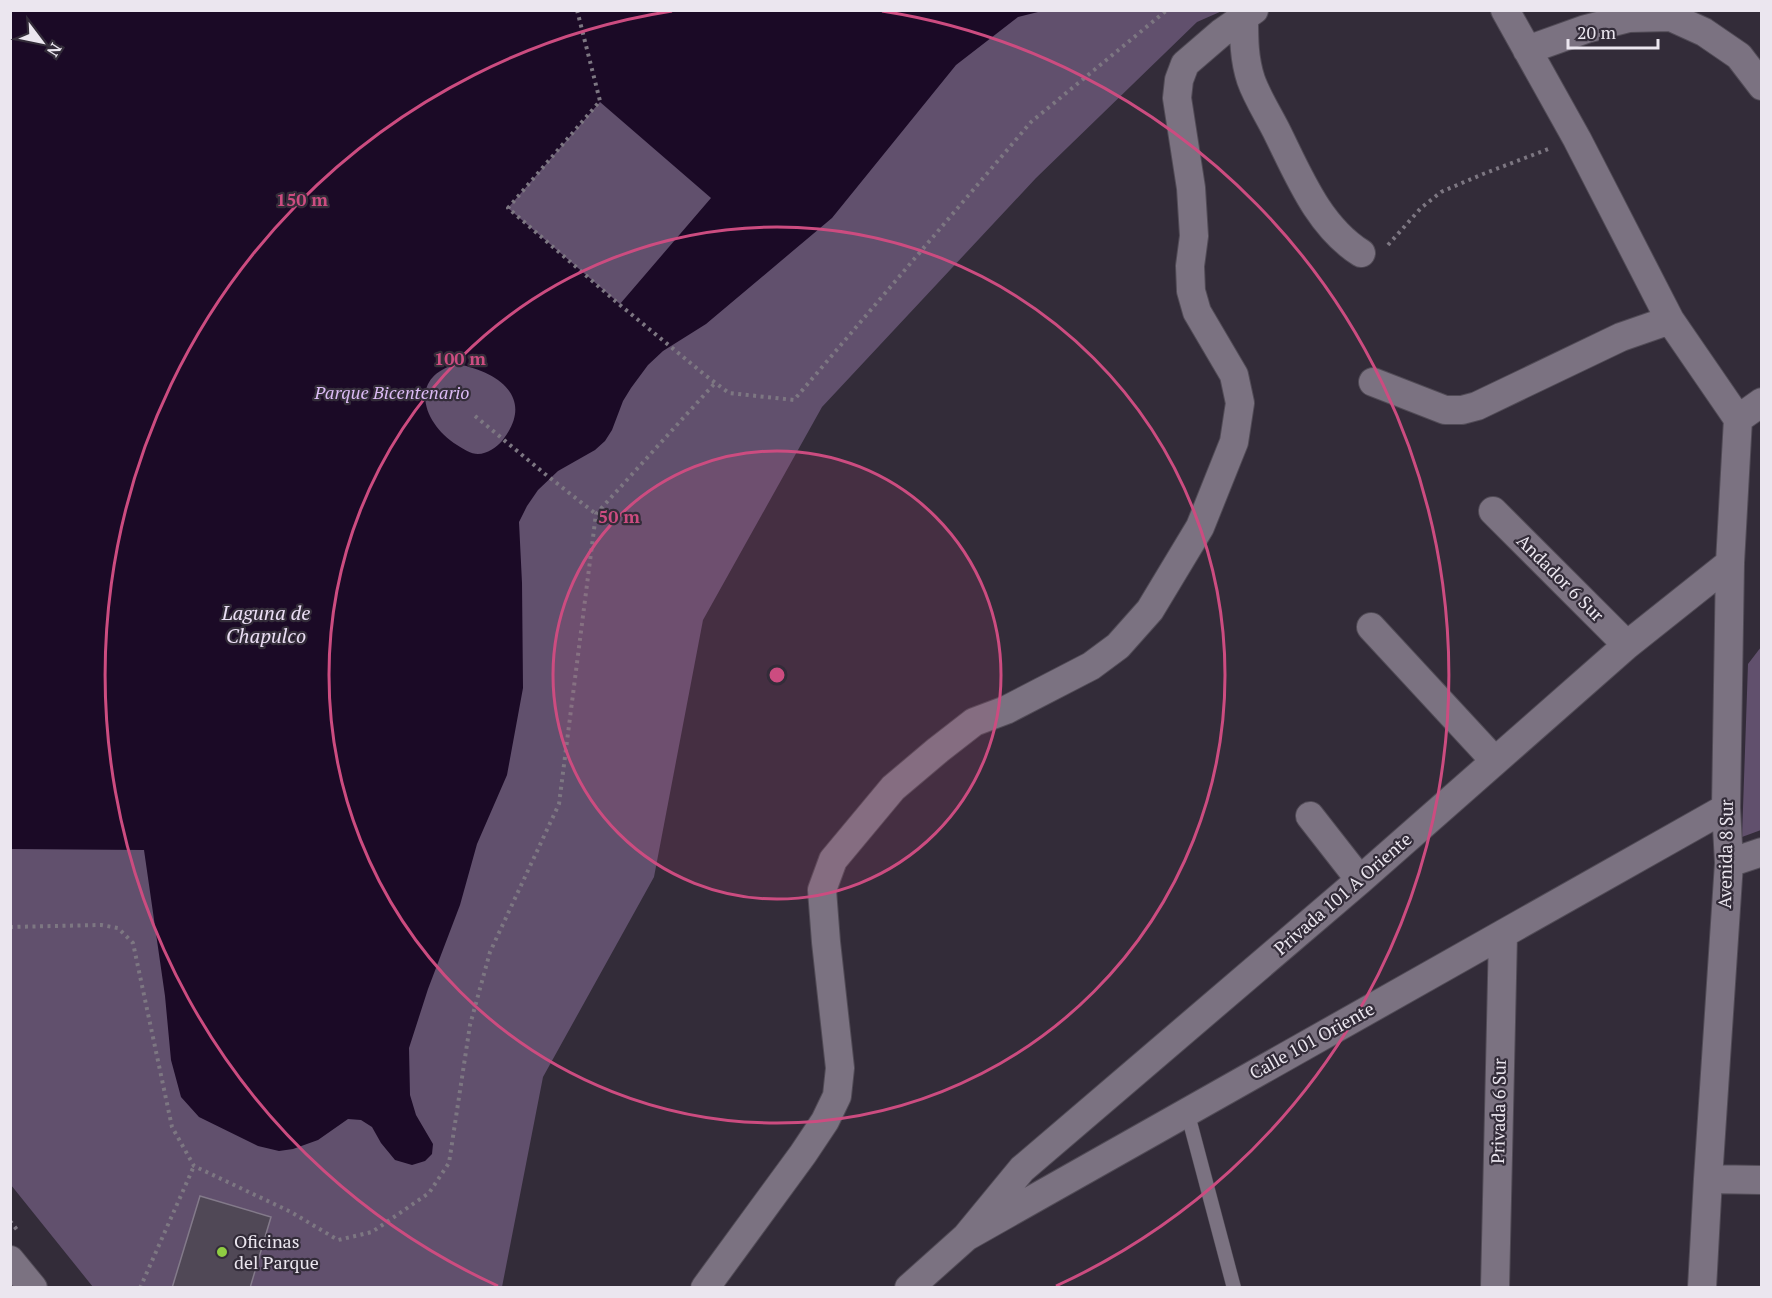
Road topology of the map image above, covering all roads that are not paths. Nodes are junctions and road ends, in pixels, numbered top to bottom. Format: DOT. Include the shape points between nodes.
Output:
graph roads {
  1 [pos="1505,10"];
  2 [pos="1249,14"];
  3 [pos="1527,50"];
  4 [pos="1761,86"];
  5 [pos="1361,253"];
  6 [pos="1670,320"];
  7 [pos="1373,382"];
  8 [pos="1761,402"];
  9 [pos="1738,419"];
  10 [pos="1493,511"];
  11 [pos="1730,562"];
  12 [pos="1371,627"];
  13 [pos="1628,645"];
  14 [pos="1495,761"];
  15 [pos="1726,808"];
  16 [pos="1310,816"];
  17 [pos="1761,852"];
  18 [pos="1728,863"];
  19 [pos="1360,880"];
  20 [pos="1503,934"];
  21 [pos="1187,1111"];
  22 [pos="1707,1179"];
  23 [pos="1761,1180"];
  24 [pos="966,1237"];
  25 [pos="10,1260"];
  26 [pos="33,1287"];
  27 [pos="705,1287"];
  28 [pos="909,1287"];
  29 [pos="1234,1287"];
  30 [pos="1495,1287"];
  31 [pos="1702,1287"];
  1 -- 3 [label="street"];
  2 -- 5 [label="street" via="1244,52 1251,82 1304,187 1328,224"];
  2 -- 27 [label="street" via="1185,64 1177,98 1191,188 1191,291 1197,312 1234,375 1240,403 1234,442 1200,527 1150,610 1118,645 1091,666 974,722 894,788 833,860 822,890 840,1068 837,1096 803,1154"];
  3 -- 4 [label="street" via="1629,18 1671,17 1704,32 1739,56"];
  3 -- 6 [label="street"];
  6 -- 7 [label="street" via="1621,337 1462,410 1446,410"];
  6 -- 9 [label="street"];
  8 -- 9 [label="street"];
  9 -- 11 [label="street, Avenida 8 Sur"];
  10 -- 13 [label="street, Andador 6 Sur"];
  11 -- 13 [label="street, Privada 101 A Oriente"];
  11 -- 15 [label="street, Avenida 8 Sur"];
  12 -- 14 [label="street"];
  13 -- 14 [label="street, Privada 101 A Oriente"];
  14 -- 19 [label="street, Privada 101 A Oriente"];
  15 -- 18 [label="street, Avenida 8 Sur"];
  15 -- 20 [label="street, Calle 101 Oriente"];
  16 -- 19 [label="street"];
  17 -- 18 [label="street"];
  18 -- 22 [label="street, Avenida 8 Sur"];
  19 -- 24 [label="street, Privada 101 A Oriente" via="1022,1169"];
  20 -- 21 [label="street, Calle 101 Oriente"];
  20 -- 30 [label="street, Privada 6 Sur"];
  21 -- 24 [label="street, Calle 101 Oriente"];
  21 -- 29 [label="lane"];
  22 -- 23 [label="street"];
  22 -- 31 [label="street, Avenida 8 Sur"];
  24 -- 28 [label="street, Calle 101 Oriente"];
  25 -- 26 [label="street"];
}
